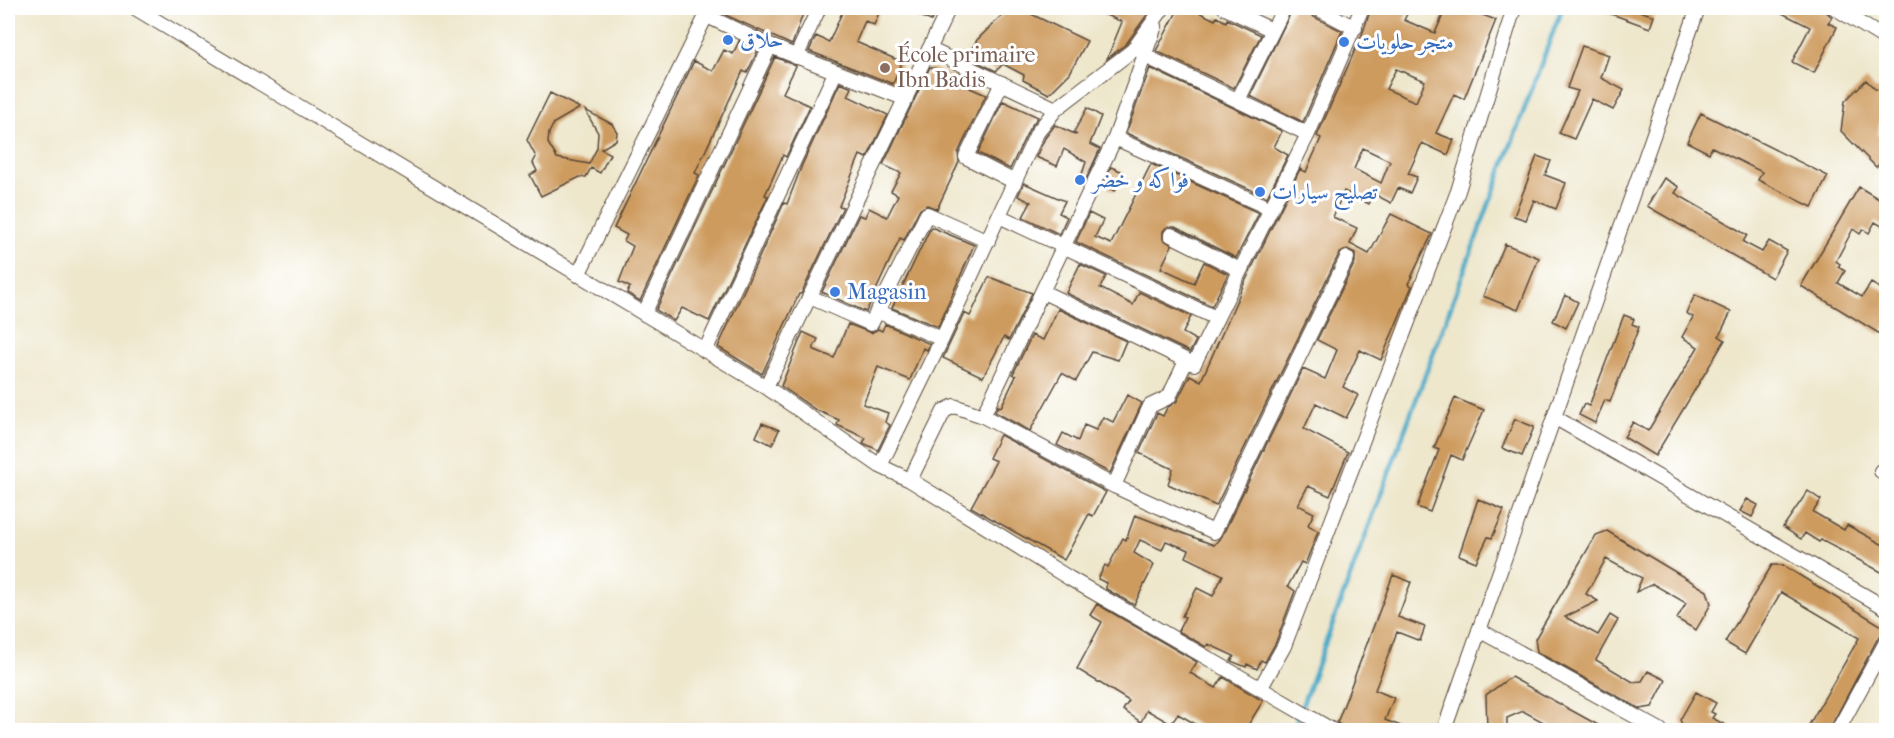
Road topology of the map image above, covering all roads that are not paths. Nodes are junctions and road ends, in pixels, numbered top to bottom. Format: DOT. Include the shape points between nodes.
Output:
graph roads {
  1 [pos="135,8"];
  2 [pos="819,8"];
  3 [pos="949,8"];
  4 [pos="1225,8"];
  5 [pos="1284,8"];
  6 [pos="1317,8"];
  7 [pos="1362,8"];
  8 [pos="1514,8"];
  9 [pos="1698,8"];
  10 [pos="1835,8"];
  11 [pos="1161,10"];
  12 [pos="708,11"];
  13 [pos="1356,28"];
  14 [pos="1272,30"];
  15 [pos="1887,39"];
  16 [pos="770,46"];
  17 [pos="929,49"];
  18 [pos="1145,56"];
  19 [pos="796,57"];
  20 [pos="835,73"];
  21 [pos="1002,83"];
  22 [pos="906,99"];
  23 [pos="1238,100"];
  24 [pos="1056,109"];
  25 [pos="1308,134"];
  26 [pos="1115,138"];
  27 [pos="1015,182"];
  28 [pos="1271,209"];
  29 [pos="999,216"];
  30 [pos="1171,235"];
  31 [pos="988,241"];
  32 [pos="1065,247"];
  33 [pos="1347,258"];
  34 [pos="1240,270"];
  35 [pos="578,275"];
  36 [pos="1043,292"];
  37 [pos="810,297"];
  38 [pos="877,311"];
  39 [pos="644,314"];
  40 [pos="1216,318"];
  41 [pos="942,339"];
  42 [pos="705,351"];
  43 [pos="1186,361"];
  44 [pos="766,387"];
  45 [pos="983,416"];
  46 [pos="1554,417"];
  47 [pos="880,466"];
  48 [pos="910,480"];
  49 [pos="1114,486"];
  50 [pos="1887,608"];
  51 [pos="1479,630"];
  52 [pos="1887,642"];
  53 [pos="1260,689"];
  54 [pos="1327,728"];
  55 [pos="1444,730"];
  56 [pos="1660,730"];
  57 [pos="1838,730"];
  1 -- 35 [label="street"];
  2 -- 19 [label="street"];
  3 -- 17 [label="street"];
  4 -- 14 [label="street"];
  5 -- 14 [label="street"];
  6 -- 13 [label="street"];
  7 -- 13 [label="street"];
  8 -- 53 [label="street" via="1458,191 1284,646"];
  9 -- 46 [label="street"];
  10 -- 15 [label="street"];
  11 -- 18 [label="street"];
  11 -- 24 [label="street" via="1133,50"];
  12 -- 16 [label="street"];
  12 -- 35 [label="street"];
  13 -- 25 [label="street"];
  14 -- 23 [label="street"];
  16 -- 19 [label="street"];
  16 -- 39 [label="street"];
  17 -- 21 [label="street"];
  17 -- 22 [label="street"];
  18 -- 23 [label="street"];
  18 -- 26 [label="street"];
  19 -- 20 [label="street"];
  20 -- 22 [label="street"];
  20 -- 42 [label="street"];
  21 -- 24 [label="street"];
  21 -- 27 [label="street" via="966,157"];
  22 -- 37 [label="street"];
  23 -- 25 [label="street"];
  24 -- 27 [label="street" via="1037,133"];
  25 -- 28 [label="street"];
  26 -- 28 [label="street"];
  26 -- 32 [label="street"];
  27 -- 29 [label="street"];
  28 -- 34 [label="street"];
  29 -- 31 [label="street"];
  29 -- 32 [label="street"];
  30 -- 34 [label="street"];
  31 -- 38 [label="street" via="927,213"];
  31 -- 41 [label="street"];
  32 -- 36 [label="street"];
  32 -- 40 [label="street"];
  33 -- 49 [label="street" via="1214,532"];
  34 -- 40 [label="street"];
  35 -- 39 [label="street"];
  36 -- 43 [label="street"];
  36 -- 45 [label="street"];
  37 -- 38 [label="street" via="871,324"];
  37 -- 44 [label="street"];
  38 -- 41 [label="street"];
  39 -- 42 [label="street"];
  40 -- 43 [label="street" via="1194,364"];
  41 -- 47 [label="street"];
  42 -- 44 [label="street"];
  43 -- 49 [label="street" via="1169,397 1150,406"];
  44 -- 47 [label="street"];
  45 -- 48 [label="street" via="954,406 944,411"];
  45 -- 49 [label="street"];
  46 -- 50 [label="street"];
  46 -- 51 [label="street"];
  47 -- 48 [label="street"];
  48 -- 53 [label="street"];
  51 -- 55 [label="street"];
  51 -- 56 [label="street"];
  52 -- 57 [label="street"];
  53 -- 54 [label="street"];
}
